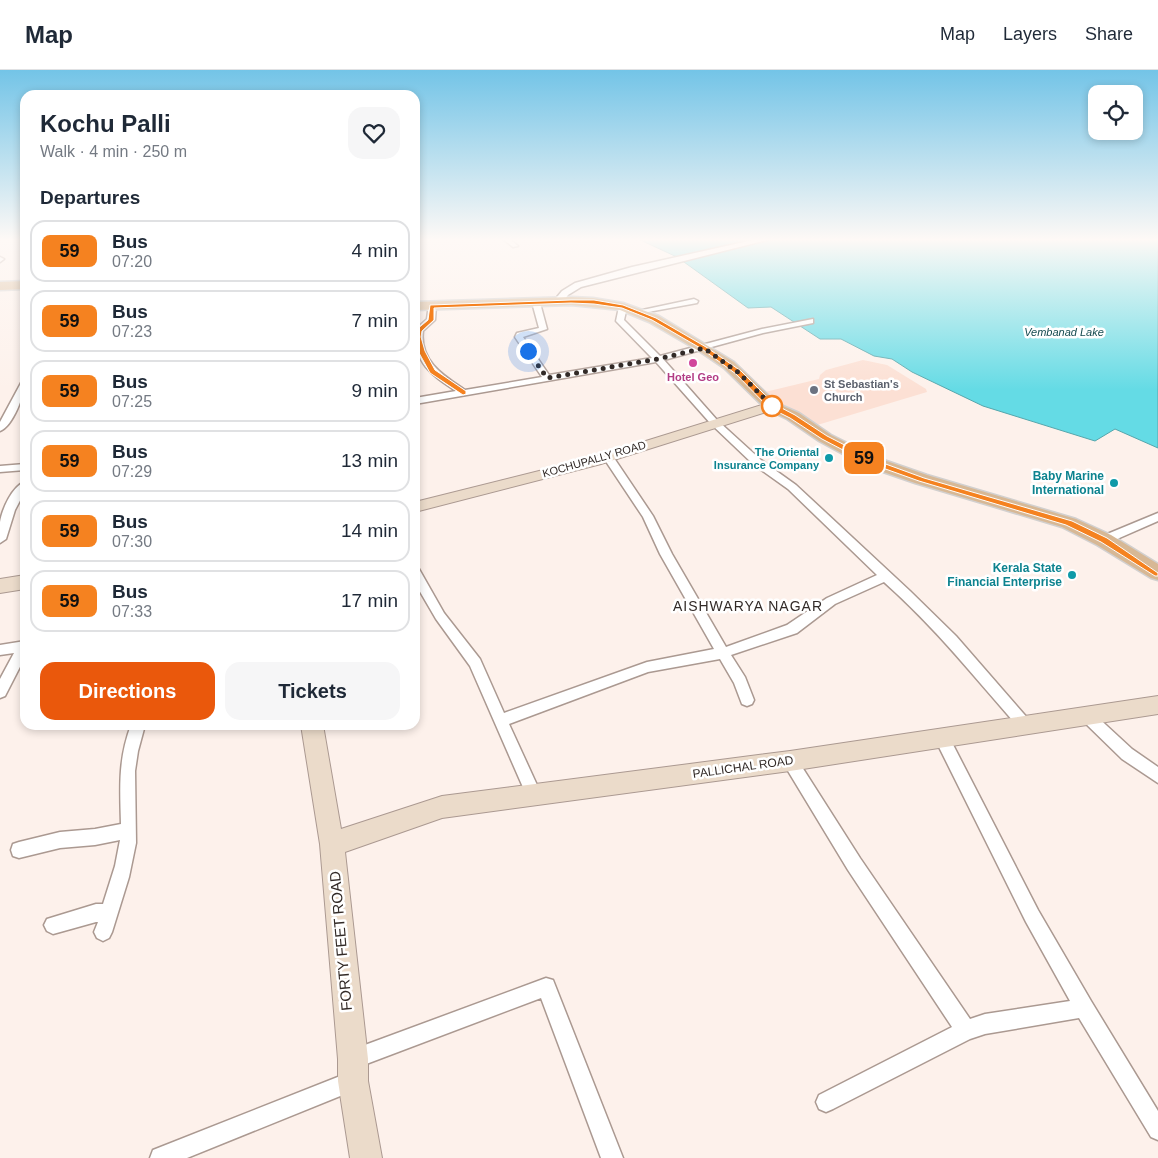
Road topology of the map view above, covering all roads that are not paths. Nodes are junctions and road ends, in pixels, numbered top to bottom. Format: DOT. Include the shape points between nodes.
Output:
graph roads {
  1 [pos="572,289"];
  2 [pos="694,301"];
  3 [pos="558,302"];
  4 [pos="536,303"];
  5 [pos="420,306"];
  6 [pos="432,306"];
  7 [pos="630,309"];
  8 [pos="810,321"];
  9 [pos="420,330"];
  10 [pos="420,344"];
  11 [pos="704,348"];
  12 [pos="658,359"];
  13 [pos="547,378"];
  14 [pos="20,392"];
  15 [pos="463,392"];
  16 [pos="420,400"];
  17 [pos="771,406"];
  18 [pos="714,422"];
  19 [pos="0,428"];
  20 [pos="608,457"];
  21 [pos="20,467"];
  22 [pos="0,469"];
  23 [pos="20,489"];
  24 [pos="420,506"];
  25 [pos="5,508"];
  26 [pos="1158,517"];
  27 [pos="0,539"];
  28 [pos="1104,540"];
  29 [pos="1158,573"];
  30 [pos="885,576"];
  31 [pos="420,581"];
  32 [pos="20,583"];
  33 [pos="0,586"];
  34 [pos="20,647"];
  35 [pos="0,650"];
  36 [pos="723,653"];
  37 [pos="20,654"];
  38 [pos="0,692"];
  39 [pos="746,700"];
  40 [pos="1158,705"];
  41 [pos="1088,717"];
  42 [pos="502,720"];
  43 [pos="1025,725"];
  44 [pos="137,730"];
  45 [pos="313,730"];
  46 [pos="942,738"];
  47 [pos="790,760"];
  48 [pos="1158,776"];
  49 [pos="534,796"];
  50 [pos="128,830"];
  51 [pos="332,844"];
  52 [pos="19,850"];
  53 [pos="109,912"];
  54 [pos="53,925"];
  55 [pos="103,932"];
  56 [pos="1084,1008"];
  57 [pos="966,1030"];
  58 [pos="353,1070"];
  59 [pos="826,1102"];
  60 [pos="1158,1130"];
  61 [pos="162,1158"];
  62 [pos="366,1158"];
  63 [pos="612,1158"];
  1 -- 3 [label="street"];
  2 -- 7 [label="street"];
  3 -- 4 [label="main road"];
  3 -- 7 [label="main road" via="594,302"];
  4 -- 6 [label="main road"];
  4 -- 13 [label="street" via="544,330 518,337"];
  5 -- 6 [label="main road"];
  6 -- 9 [label="street" via="431,320"];
  7 -- 11 [label="main road"];
  7 -- 12 [label="street" via="620,317 620,321"];
  8 -- 11 [label="street"];
  10 -- 15 [label="street" via="432,372"];
  11 -- 12 [label="street"];
  11 -- 17 [label="main road" via="739,373"];
  12 -- 13 [label="street"];
  12 -- 18 [label="street"];
  13 -- 15 [label="street"];
  14 -- 19 [label="street"];
  15 -- 16 [label="street"];
  17 -- 18 [label="main road, KOCHUPALLY ROAD"];
  17 -- 28 [label="main road" via="869,461 921,480 1061,520"];
  18 -- 20 [label="main road, KOCHUPALLY ROAD"];
  18 -- 30 [label="street" via="757,462 792,487"];
  20 -- 24 [label="main road, KOCHUPALLY ROAD"];
  20 -- 36 [label="street" via="648,516"];
  21 -- 22 [label="street"];
  23 -- 25 [label="street"];
  25 -- 27 [label="street"];
  26 -- 28 [label="street"];
  28 -- 29 [label="main road"];
  30 -- 36 [label="street" via="831,601 792,629"];
  30 -- 43 [label="street" via="951,640"];
  31 -- 42 [label="street" via="440,616 475,663"];
  32 -- 33 [label="main road"];
  34 -- 35 [label="street"];
  36 -- 39 [label="street" via="740,681"];
  36 -- 42 [label="street" via="647,667"];
  37 -- 38 [label="street"];
  40 -- 41 [label="main road, PALLICHAL ROAD"];
  41 -- 43 [label="main road, PALLICHAL ROAD"];
  41 -- 48 [label="street" via="1127,754"];
  42 -- 49 [label="street"];
  43 -- 46 [label="main road, PALLICHAL ROAD"];
  44 -- 50 [label="street" via="127,779"];
  45 -- 51 [label="main road, FORTY FEET ROAD"];
  46 -- 47 [label="main road, PALLICHAL ROAD"];
  46 -- 56 [label="street" via="1032,916"];
  47 -- 49 [label="main road, PALLICHAL ROAD"];
  47 -- 57 [label="street" via="854,864"];
  49 -- 51 [label="main road, PALLICHAL ROAD" via="442,807"];
  50 -- 52 [label="street"];
  50 -- 53 [label="street" via="122,871"];
  51 -- 58 [label="main road, FORTY FEET ROAD"];
  53 -- 54 [label="street"];
  53 -- 55 [label="street"];
  56 -- 57 [label="street"];
  56 -- 60 [label="street"];
  57 -- 59 [label="street"];
  58 -- 61 [label="street"];
  58 -- 62 [label="main road, FORTY FEET ROAD"];
  58 -- 63 [label="street" via="546,987"];
}
